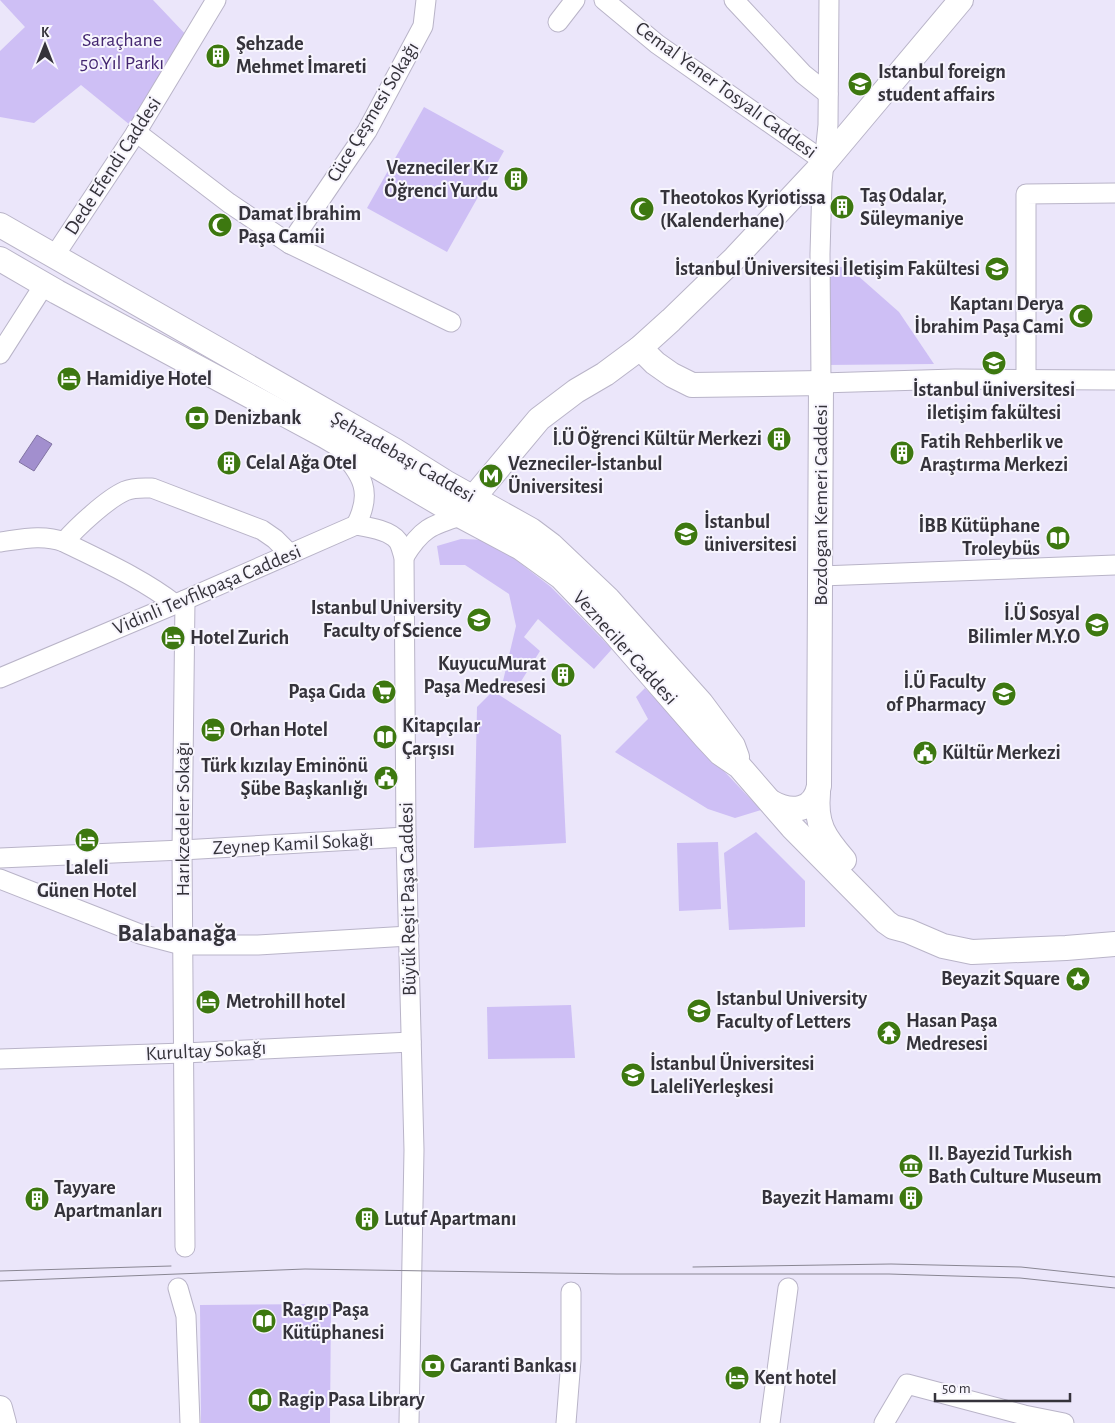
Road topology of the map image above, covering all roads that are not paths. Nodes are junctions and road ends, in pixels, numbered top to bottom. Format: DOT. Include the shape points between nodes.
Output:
graph roads {
  1 [pos="216,0"];
  2 [pos="426,0"];
  3 [pos="574,0"];
  4 [pos="604,0"];
  5 [pos="734,0"];
  6 [pos="829,0"];
  7 [pos="961,0"];
  8 [pos="558,22"];
  9 [pos="828,94"];
  10 [pos="136,132"];
  11 [pos="825,162"];
  12 [pos="1115,193"];
  13 [pos="0,225"];
  14 [pos="290,244"];
  15 [pos="55,255"];
  16 [pos="0,259"];
  17 [pos="44,285"];
  18 [pos="451,322"];
  19 [pos="640,348"];
  20 [pos="0,354"];
  21 [pos="1026,379"];
  22 [pos="1115,380"];
  23 [pos="821,383"];
  24 [pos="325,436"];
  25 [pos="467,507"];
  26 [pos="356,525"];
  27 [pos="0,542"];
  28 [pos="64,542"];
  29 [pos="290,554"];
  30 [pos="404,557"];
  31 [pos="1115,565"];
  32 [pos="821,576"];
  33 [pos="180,602"];
  34 [pos="0,678"];
  35 [pos="818,793"];
  36 [pos="771,802"];
  37 [pos="406,837"];
  38 [pos="182,850"];
  39 [pos="0,858"];
  40 [pos="0,879"];
  41 [pos="908,931"];
  42 [pos="409,936"];
  43 [pos="1115,944"];
  44 [pos="182,945"];
  45 [pos="412,1042"];
  46 [pos="184,1053"];
  47 [pos="0,1059"];
  48 [pos="185,1247"];
  49 [pos="178,1288"];
  50 [pos="788,1288"];
  51 [pos="571,1292"];
  52 [pos="0,1408"];
  53 [pos="4,1423"];
  54 [pos="190,1423"];
  55 [pos="409,1423"];
  56 [pos="566,1423"];
  57 [pos="770,1423"];
  58 [pos="884,1423"];
  59 [pos="1064,1423"];
  1 -- 10 [label="street, Dede Efendi Caddesi"];
  2 -- 14 [label="street, Cüce Çeşmesi Sokağı" via="424,26 367,131"];
  3 -- 8 [label="street"];
  4 -- 11 [label="street, Cemal Yener Tosyalı Caddesi" via="658,44"];
  5 -- 9 [label="street" via="803,74"];
  6 -- 9 [label="street, Bozdogan Kemeri Caddesi"];
  7 -- 11 [label="main road"];
  9 -- 11 [label="street, Bozdogan Kemeri Caddesi"];
  10 -- 14 [label="street" via="229,203"];
  10 -- 15 [label="street, Dede Efendi Caddesi"];
  11 -- 19 [label="main road" via="735,258"];
  11 -- 23 [label="street, Bozdogan Kemeri Caddesi" via="820,254"];
  12 -- 21 [label="street" via="1026,194"];
  13 -- 15 [label="main road, Şehzadebaşı Caddesi"];
  14 -- 18 [label="street"];
  15 -- 25 [label="main road, Şehzadebaşı Caddesi" via="394,450"];
  16 -- 17 [label="main road, Şehzadebaşı Caddesi"];
  17 -- 20 [label="street"];
  17 -- 24 [label="main road, Şehzadebaşı Caddesi"];
  19 -- 23 [label="main road" via="655,363 692,385"];
  19 -- 25 [label="main road" via="538,419"];
  21 -- 22 [label="street"];
  21 -- 23 [label="street"];
  23 -- 32 [label="main road, Bozdogan Kemeri Caddesi"];
  24 -- 25 [label="main road, Şehzadebaşı Caddesi"];
  24 -- 26 [label="street" via="361,476 364,502"];
  25 -- 30 [label="street" via="431,525"];
  25 -- 36 [label="main road, Vezneciler Caddesi" via="561,577 706,738 720,753 740,766"];
  26 -- 29 [label="street, Vidinli Tevfikpaşa Caddesi"];
  26 -- 30 [label="street" via="391,535"];
  27 -- 28 [label="street" via="34,537"];
  28 -- 29 [label="street" via="102,507 124,491 138,487 152,488 262,530"];
  28 -- 33 [label="street"];
  29 -- 33 [label="street, Vidinli Tevfikpaşa Caddesi"];
  30 -- 37 [label="street, Büyük Reşit Paşa Caddesi"];
  31 -- 32 [label="street"];
  32 -- 35 [label="main road, Bozdogan Kemeri Caddesi"];
  33 -- 34 [label="street, Vidinli Tevfikpaşa Caddesi"];
  33 -- 38 [label="street, Harıkzedeler Sokağı"];
  35 -- 36 [label="main road" via="810,803 791,810"];
  35 -- 41 [label="main road, Bozdogan Kemeri Caddesi" via="818,821 826,839"];
  36 -- 41 [label="main road, Vezneciler Caddesi" via="886,922"];
  37 -- 38 [label="street, Zeynep Kamil Sokağı"];
  37 -- 42 [label="street, Büyük Reşit Paşa Caddesi"];
  38 -- 39 [label="street, Zeynep Kamil Sokağı"];
  38 -- 44 [label="street, Harıkzedeler Sokağı"];
  40 -- 44 [label="street" via="140,934"];
  41 -- 43 [label="main road, Vezneciler Caddesi" via="943,946 972,952"];
  42 -- 44 [label="street" via="258,945"];
  42 -- 45 [label="street, Büyük Reşit Paşa Caddesi"];
  44 -- 46 [label="street, Harıkzedeler Sokağı"];
  45 -- 46 [label="street, Kurultay Sokağı"];
  45 -- 55 [label="street, Büyük Reşit Paşa Caddesi" via="414,1150"];
  46 -- 47 [label="street, Kurultay Sokağı"];
  46 -- 48 [label="street, Harıkzedeler Sokağı"];
  49 -- 54 [label="street" via="186,1316"];
  50 -- 57 [label="street"];
  51 -- 56 [label="street" via="571,1360"];
  52 -- 53 [label="main road"];
  58 -- 59 [label="street" via="907,1384 1024,1416"];
}
